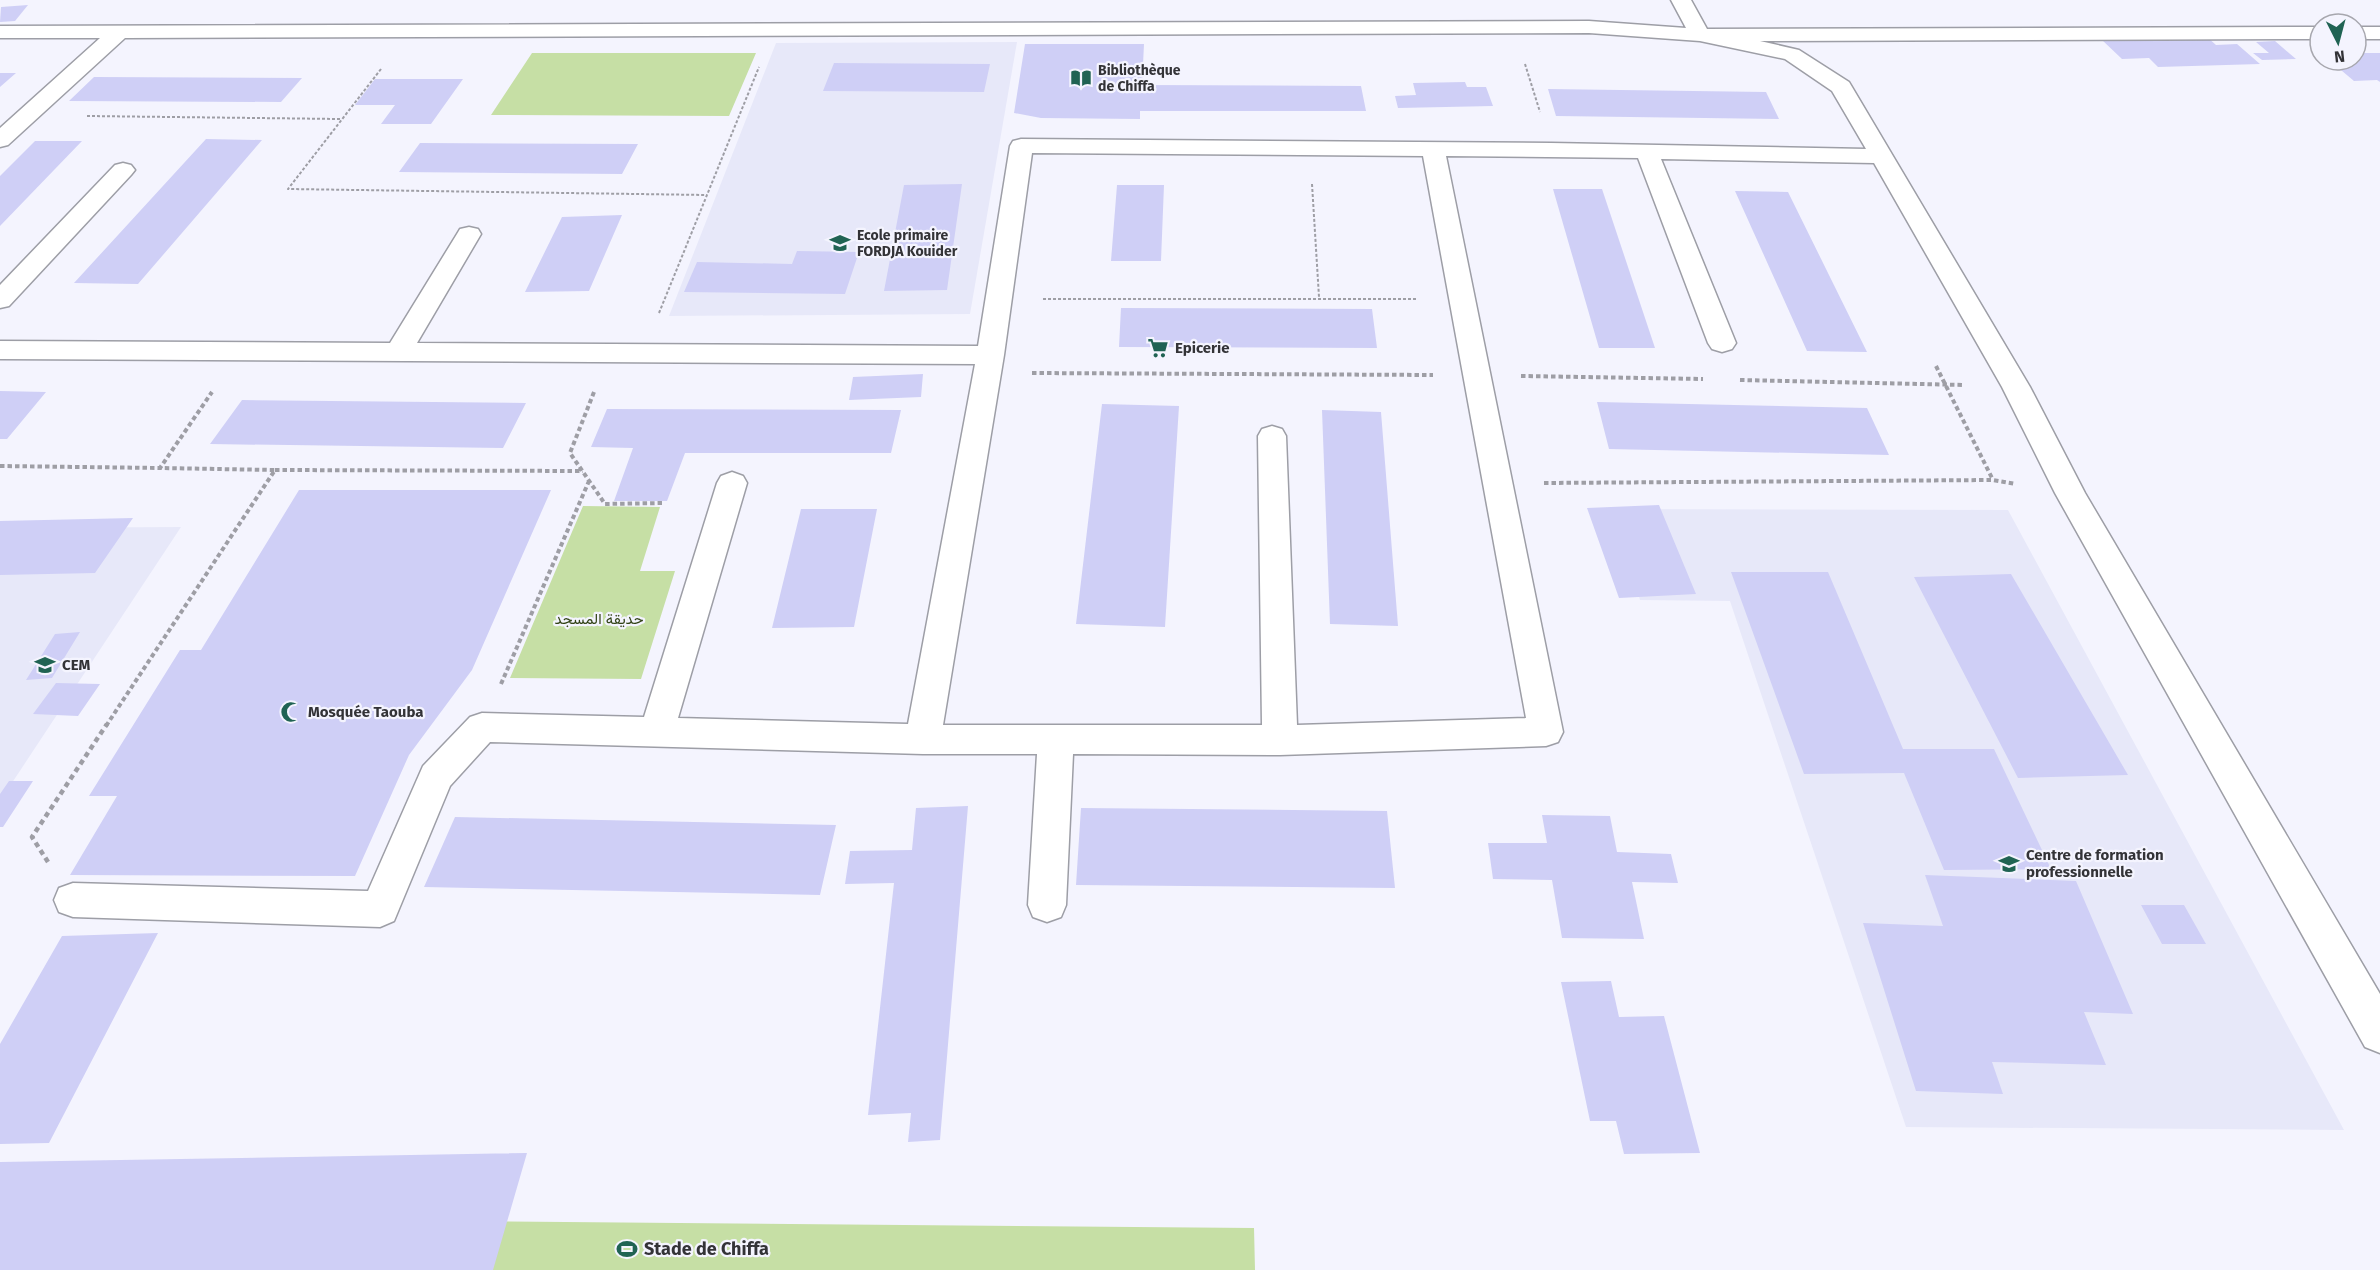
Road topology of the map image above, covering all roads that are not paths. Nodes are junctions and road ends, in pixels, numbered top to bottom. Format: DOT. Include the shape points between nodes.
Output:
graph roads {
  1 [pos="1681,0"];
  2 [pos="120,31"];
  3 [pos="0,32"];
  4 [pos="2308,33"];
  5 [pos="1700,34"];
  6 [pos="0,140"];
  7 [pos="1433,150"];
  8 [pos="1647,152"];
  9 [pos="1883,156"];
  10 [pos="123,170"];
  11 [pos="469,234"];
  12 [pos="0,300"];
  13 [pos="1722,343"];
  14 [pos="0,350"];
  15 [pos="398,352"];
  16 [pos="989,364"];
  17 [pos="1272,436"];
  18 [pos="732,483"];
  19 [pos="657,731"];
  20 [pos="923,739"];
  21 [pos="1056,739"];
  22 [pos="1280,740"];
  23 [pos="73,900"];
  24 [pos="1047,905"];
  25 [pos="2380,1033"];
  1 -- 5 [label="street"];
  2 -- 3 [label="street"];
  2 -- 5 [label="street" via="1589,27"];
  2 -- 6 [label="street"];
  4 -- 5 [label="street"];
  5 -- 9 [label="street" via="1792,54 1841,87"];
  7 -- 8 [label="street"];
  7 -- 16 [label="street" via="1022,146"];
  7 -- 22 [label="street" via="1546,732"];
  8 -- 9 [label="street"];
  8 -- 13 [label="street"];
  9 -- 25 [label="street" via="2016,387 2070,493"];
  10 -- 12 [label="street"];
  11 -- 15 [label="street"];
  14 -- 15 [label="street"];
  15 -- 16 [label="street" via="643,352"];
  16 -- 20 [label="street"];
  17 -- 22 [label="street"];
  18 -- 19 [label="street"];
  19 -- 20 [label="street"];
  19 -- 23 [label="street" via="482,727 436,777 380,909"];
  20 -- 21 [label="street"];
  21 -- 22 [label="street"];
  21 -- 24 [label="street"];
}
